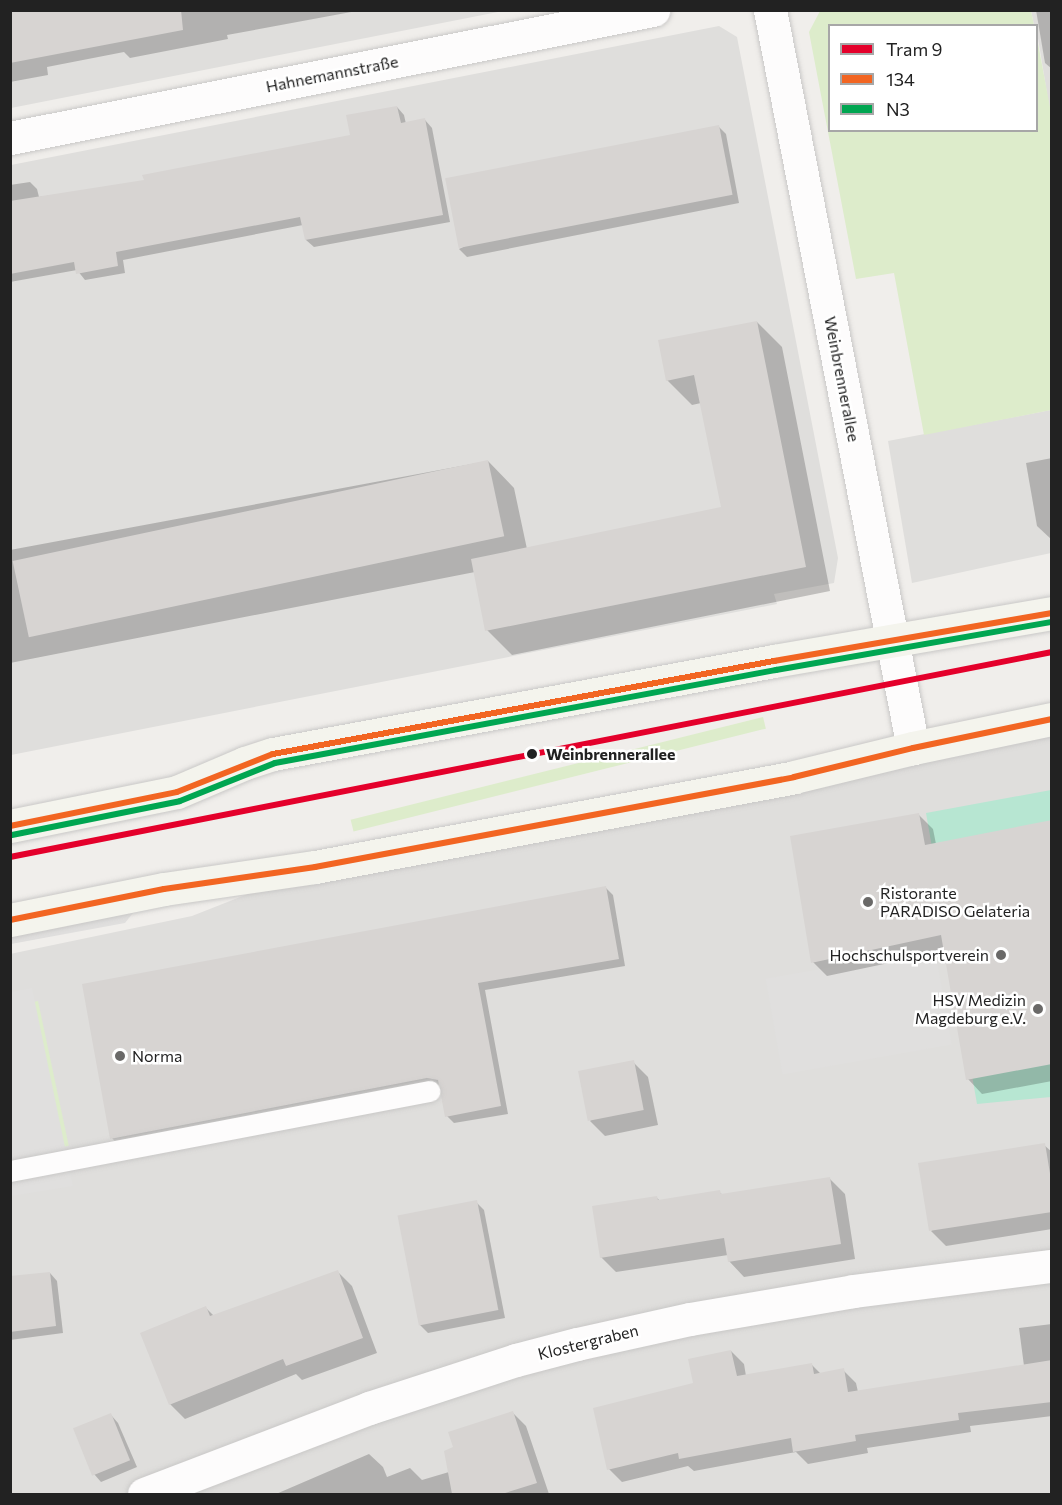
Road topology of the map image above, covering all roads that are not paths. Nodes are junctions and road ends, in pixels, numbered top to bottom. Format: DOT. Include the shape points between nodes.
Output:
graph roads {
  1 [pos="653,10"];
  2 [pos="770,10"];
  3 [pos="10,138"];
  4 [pos="1052,614"];
  5 [pos="890,640"];
  6 [pos="1052,719"];
  7 [pos="913,748"];
  8 [pos="10,826"];
  9 [pos="10,920"];
  10 [pos="429,1091"];
  11 [pos="10,1172"];
  12 [pos="1052,1266"];
  13 [pos="144,1494"];
  1 -- 3 [label="street, Hahnemannstraße"];
  2 -- 5 [label="street, Weinbrennerallee"];
  4 -- 5 [label="main road"];
  5 -- 7 [label="street, Weinbrennerallee"];
  5 -- 8 [label="main road" via="273,754 177,792"];
  6 -- 7 [label="main road"];
  7 -- 9 [label="main road" via="794,777"];
  10 -- 11 [label="lane"];
  12 -- 13 [label="street, Klostergraben" via="690,1318 577,1344 369,1408"];
}
